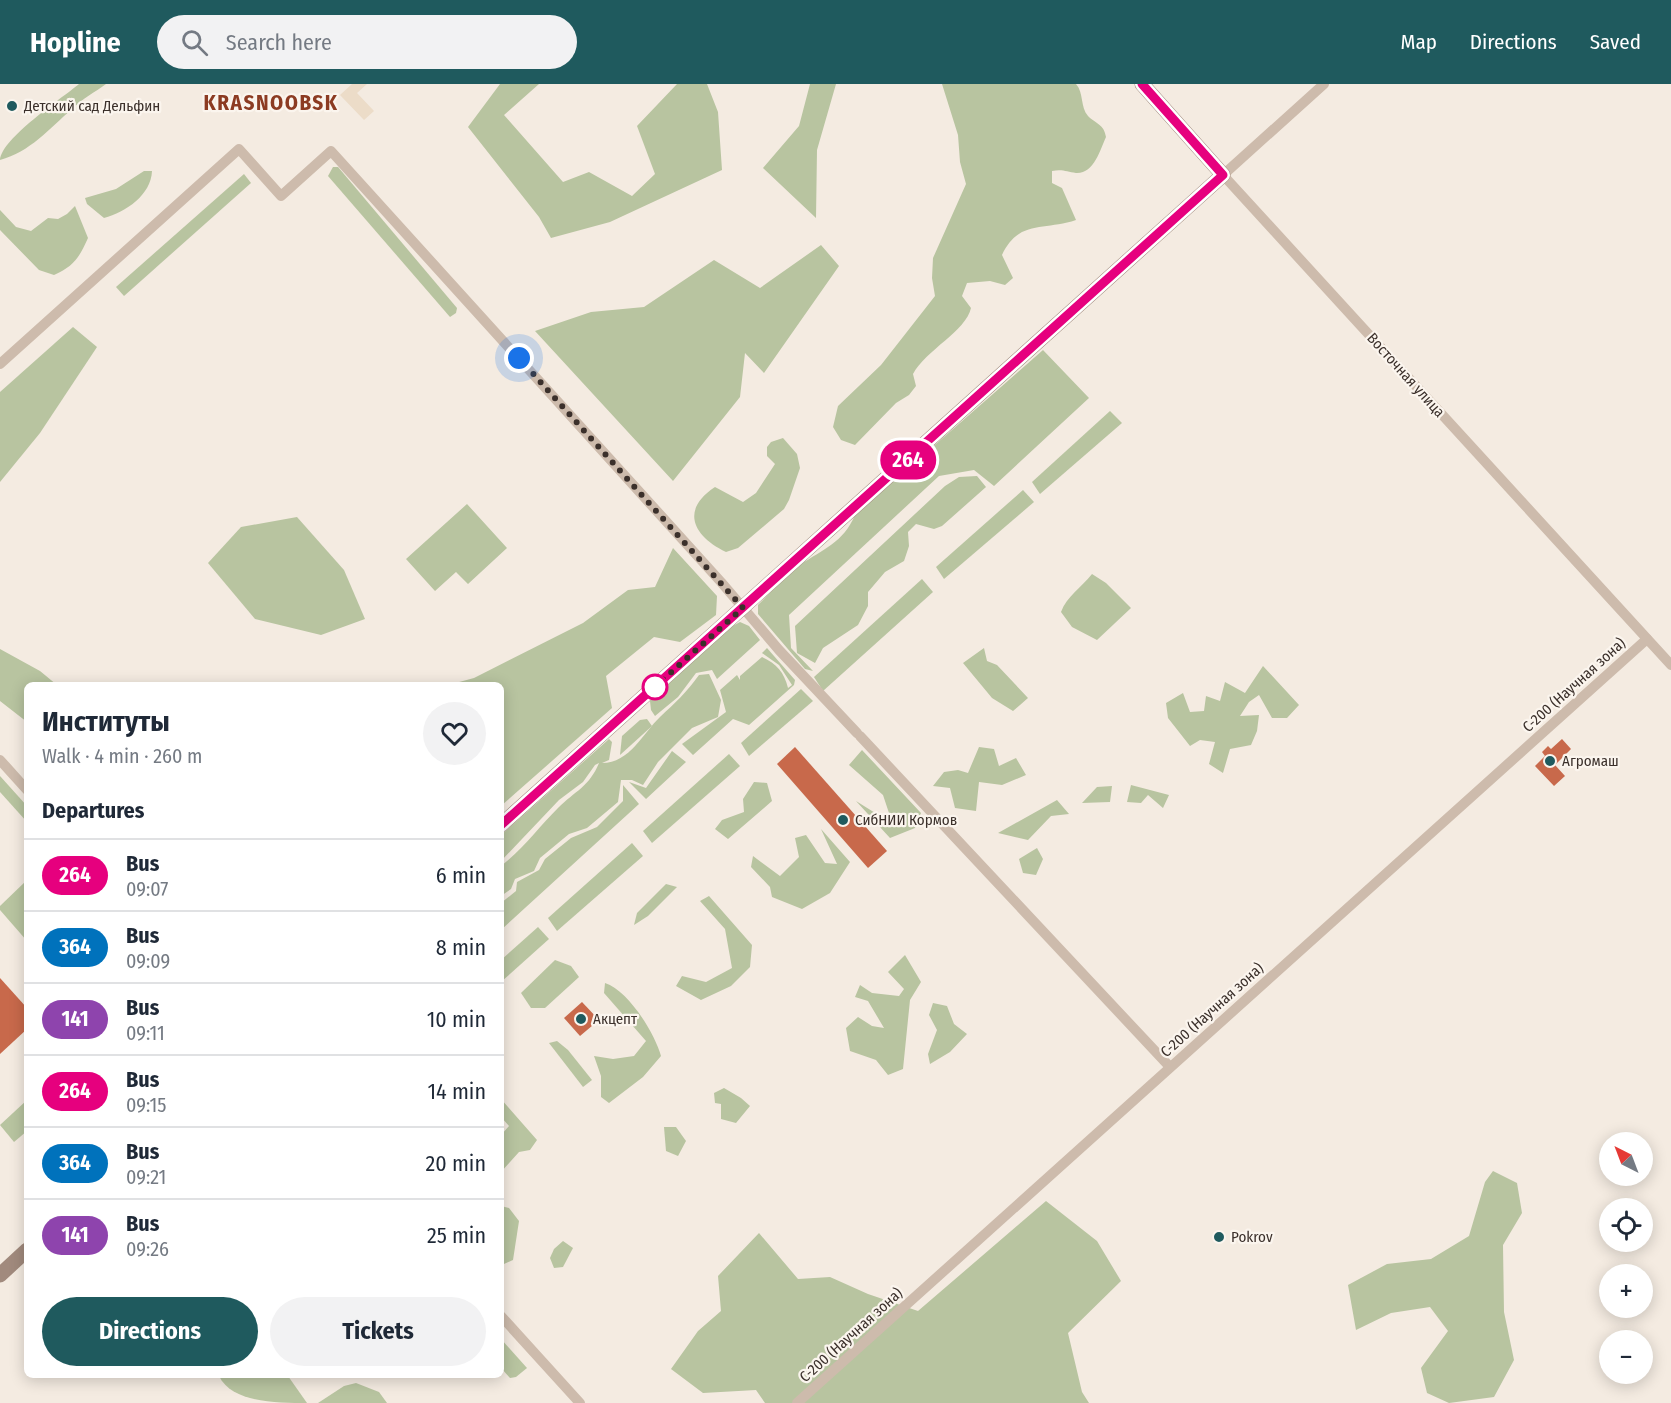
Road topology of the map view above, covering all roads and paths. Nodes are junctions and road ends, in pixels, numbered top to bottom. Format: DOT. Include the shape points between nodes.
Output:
graph roads {
  1 [pos="1142,84"];
  2 [pos="1324,84"];
  3 [pos="1223,175"];
  4 [pos="0,364"];
  5 [pos="743,608"];
  6 [pos="1647,639"];
  7 [pos="1671,665"];
  8 [pos="0,760"];
  9 [pos="24,787"];
  10 [pos="504,822"];
  11 [pos="1170,1067"];
  12 [pos="24,1253"];
  13 [pos="0,1275"];
  14 [pos="504,1319"];
  15 [pos="580,1403"];
  16 [pos="797,1403"];
  1 -- 3 [label="main road, Восточная улица"];
  2 -- 3 [label="street"];
  3 -- 5 [label="main road"];
  3 -- 6 [label="street, Восточная улица"];
  4 -- 5 [label="street" via="239,149 280,196 331,151"];
  5 -- 10 [label="main road"];
  5 -- 11 [label="street"];
  6 -- 7 [label="street, Восточная улица"];
  6 -- 11 [label="street, С-200 (Научная зона)"];
  8 -- 9 [label="street"];
  11 -- 16 [label="street, С-200 (Научная зона)"];
  12 -- 13 [label="main road"];
  14 -- 15 [label="street"];
}
